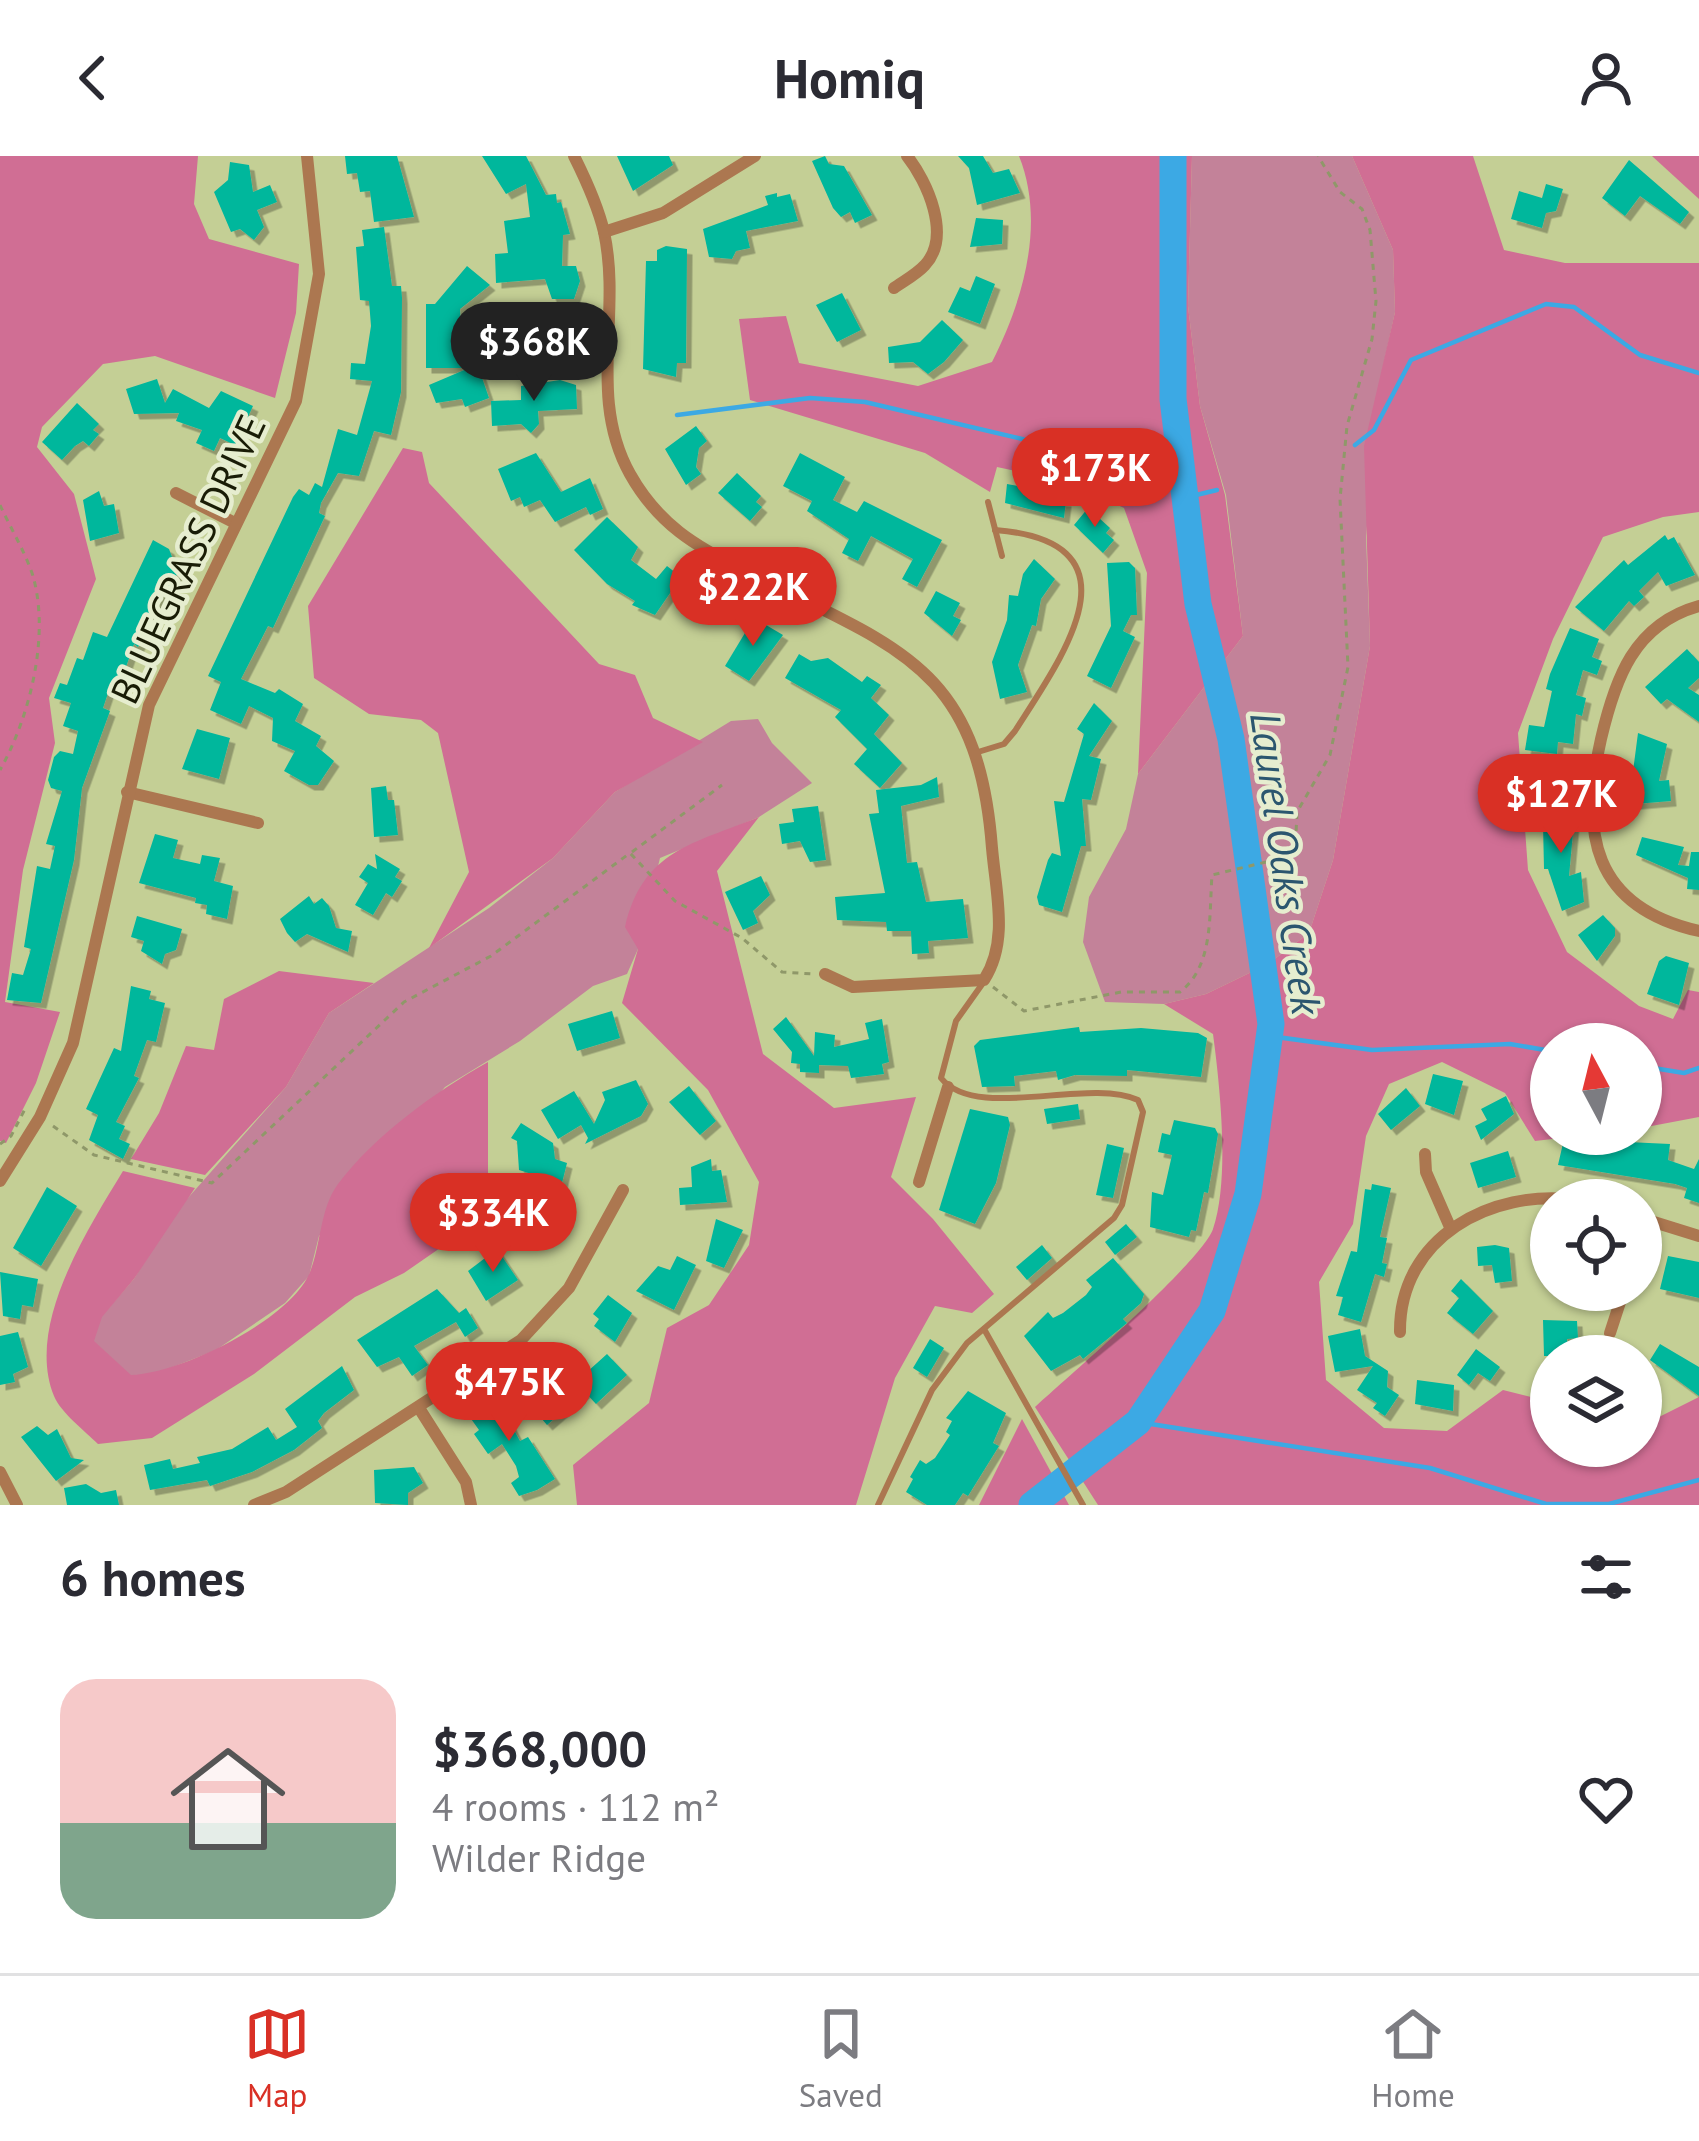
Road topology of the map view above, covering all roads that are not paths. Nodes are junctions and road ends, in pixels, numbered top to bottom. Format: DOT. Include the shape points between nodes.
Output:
graph roads {
  1 [pos="307,156"];
  2 [pos="574,156"];
  3 [pos="755,156"];
  4 [pos="908,156"];
  5 [pos="604,232"];
  6 [pos="894,288"];
  7 [pos="518,339"];
  8 [pos="607,340"];
  9 [pos="176,493"];
  10 [pos="988,502"];
  11 [pos="235,523"];
  12 [pos="995,530"];
  13 [pos="1002,556"];
  14 [pos="1699,606"];
  15 [pos="978,752"];
  16 [pos="127,792"];
  17 [pos="258,823"];
  18 [pos="1699,931"];
  19 [pos="825,974"];
  20 [pos="984,980"];
  21 [pos="948,1087"];
  22 [pos="1426,1154"];
  23 [pos="0,1181"];
  24 [pos="920,1182"];
  25 [pos="623,1190"];
  26 [pos="1530,1201"];
  27 [pos="1662,1225"];
  28 [pos="1450,1226"];
  29 [pos="1699,1236"];
  30 [pos="1617,1311"];
  31 [pos="984,1329"];
  32 [pos="1400,1331"];
  33 [pos="1610,1333"];
  34 [pos="419,1408"];
  35 [pos="0,1472"];
  36 [pos="17,1505"];
  37 [pos="254,1505"];
  38 [pos="471,1505"];
  39 [pos="878,1505"];
  40 [pos="1082,1505"];
  1 -- 11 [label="street, BLUEGRASS DRIVE" via="319,274 308,353 296,401"];
  2 -- 5 [label="street"];
  3 -- 5 [label="street" via="663,213"];
  4 -- 6 [label="street" via="924,177 935,238 924,267"];
  5 -- 8 [label="street"];
  7 -- 8 [label="street"];
  8 -- 15 [label="street" via="608,426 662,521 912,661 946,691"];
  9 -- 11 [label="street"];
  10 -- 12 [label="lane"];
  11 -- 16 [label="street, BLUEGRASS DRIVE" via="149,705"];
  12 -- 13 [label="lane"];
  12 -- 15 [label="lane" via="1026,532 1060,550 1081,586 1081,616 1015,731"];
  14 -- 18 [label="street" via="1657,628 1618,674 1588,811 1616,884 1656,916"];
  15 -- 20 [label="street" via="1000,954"];
  16 -- 17 [label="street"];
  16 -- 23 [label="street, BLUEGRASS DRIVE" via="73,1042"];
  19 -- 20 [label="street" via="853,987"];
  20 -- 21 [label="lane" via="956,1021 941,1078"];
  21 -- 24 [label="street"];
  21 -- 31 [label="lane" via="1003,1099 1095,1090 1138,1100 1143,1112 1114,1218"];
  22 -- 28 [label="street"];
  25 -- 34 [label="street" via="549,1313"];
  26 -- 28 [label="street"];
  27 -- 29 [label="street"];
  28 -- 32 [label="street" via="1410,1273"];
  30 -- 33 [label="street"];
  31 -- 39 [label="lane" via="932,1390"];
  31 -- 40 [label="lane"];
  34 -- 37 [label="street"];
  34 -- 38 [label="street" via="466,1482"];
  35 -- 36 [label="street"];
}
